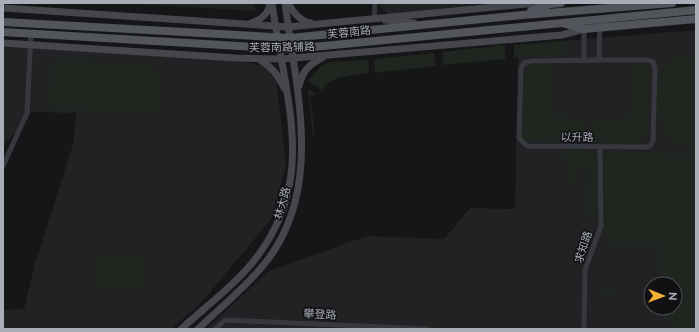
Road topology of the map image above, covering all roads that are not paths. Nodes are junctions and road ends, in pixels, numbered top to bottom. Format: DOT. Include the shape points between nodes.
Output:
graph roads {
  1 [pos="271,3"];
  2 [pos="287,3"];
  3 [pos="375,3"];
  4 [pos="561,3"];
  5 [pos="672,3"];
  6 [pos="550,4"];
  7 [pos="40,7"];
  8 [pos="3,8"];
  9 [pos="696,10"];
  10 [pos="523,14"];
  11 [pos="371,18"];
  12 [pos="600,19"];
  13 [pos="696,19"];
  14 [pos="584,20"];
  15 [pos="3,22"];
  16 [pos="560,23"];
  17 [pos="245,24"];
  18 [pos="317,24"];
  19 [pos="424,24"];
  20 [pos="275,26"];
  21 [pos="288,27"];
  22 [pos="599,28"];
  23 [pos="584,29"];
  24 [pos="3,32"];
  25 [pos="31,34"];
  26 [pos="277,38"];
  27 [pos="290,38"];
  28 [pos="3,43"];
  29 [pos="30,45"];
  30 [pos="292,49"];
  31 [pos="280,50"];
  32 [pos="324,57"];
  33 [pos="258,59"];
  34 [pos="282,59"];
  35 [pos="294,59"];
  36 [pos="584,60"];
  37 [pos="599,60"];
  38 [pos="297,92"];
  39 [pos="286,93"];
  40 [pos="600,148"];
  41 [pos="3,166"];
  42 [pos="181,329"];
  43 [pos="198,329"];
  44 [pos="215,329"];
  45 [pos="428,329"];
  46 [pos="584,329"];
  1 -- 17 [label="street" via="265,15 257,21"];
  1 -- 20 [label="street"];
  2 -- 18 [label="street" via="306,23"];
  2 -- 21 [label="street, 林大路"];
  3 -- 11 [label="street"];
  4 -- 6 [label="main road"];
  5 -- 10 [label="main road, 芙蓉南路"];
  6 -- 10 [label="main road"];
  6 -- 11 [label="street, 芙蓉南路辅路"];
  7 -- 8 [label="street, 芙蓉南路辅路"];
  7 -- 17 [label="street, 芙蓉南路辅路"];
  9 -- 12 [label="main road, 芙蓉南路"];
  10 -- 19 [label="main road, 芙蓉南路"];
  11 -- 18 [label="street, 芙蓉南路辅路"];
  11 -- 19 [label="street"];
  12 -- 14 [label="main road, 芙蓉南路"];
  12 -- 22 [label="street"];
  13 -- 22 [label="main road"];
  14 -- 16 [label="main road, 芙蓉南路"];
  14 -- 23 [label="street"];
  15 -- 26 [label="main road, 芙蓉南路"];
  16 -- 23 [label="main road"];
  16 -- 30 [label="main road, 芙蓉南路"];
  17 -- 20 [label="street, 芙蓉南路辅路"];
  18 -- 21 [label="street, 芙蓉南路辅路"];
  19 -- 27 [label="main road, 芙蓉南路"];
  20 -- 21 [label="street, 芙蓉南路辅路"];
  20 -- 26 [label="street"];
  21 -- 27 [label="street, 林大路"];
  22 -- 23 [label="main road"];
  22 -- 37 [label="street"];
  23 -- 32 [label="street, 芙蓉南路辅路" via="562,35"];
  23 -- 36 [label="street"];
  24 -- 25 [label="main road, 芙蓉南路"];
  25 -- 29 [label="street"];
  25 -- 31 [label="main road, 芙蓉南路"];
  26 -- 27 [label="main road, 芙蓉南路"];
  26 -- 31 [label="street"];
  27 -- 30 [label="street, 林大路"];
  28 -- 29 [label="street, 芙蓉南路辅路"];
  29 -- 33 [label="street, 芙蓉南路辅路"];
  29 -- 41 [label="street" via="27,113"];
  30 -- 31 [label="main road, 芙蓉南路"];
  30 -- 35 [label="street, 林大路"];
  31 -- 34 [label="street"];
  32 -- 35 [label="street, 芙蓉南路辅路"];
  32 -- 38 [label="street" via="308,66 301,77"];
  33 -- 34 [label="street, 芙蓉南路辅路"];
  33 -- 39 [label="street" via="269,65"];
  34 -- 35 [label="street, 芙蓉南路辅路"];
  34 -- 39 [label="street"];
  35 -- 38 [label="street, 林大路"];
  36 -- 37 [label="street, 以升路"];
  36 -- 40 [label="street, 以升路" via="530,60 524,63 521,68 519,138 527,146"];
  37 -- 40 [label="street, 以升路" via="648,60 653,62 655,68 653,141 650,146"];
  38 -- 43 [label="street, 林大路" via="303,154 296,200 289,224 262,267"];
  39 -- 42 [label="street" via="294,155 287,198 279,221 268,241 246,270"];
  40 -- 46 [label="street, 求知路" via="601,226 585,270"];
  44 -- 45 [label="street, 攀登路" via="225,320"];
}
